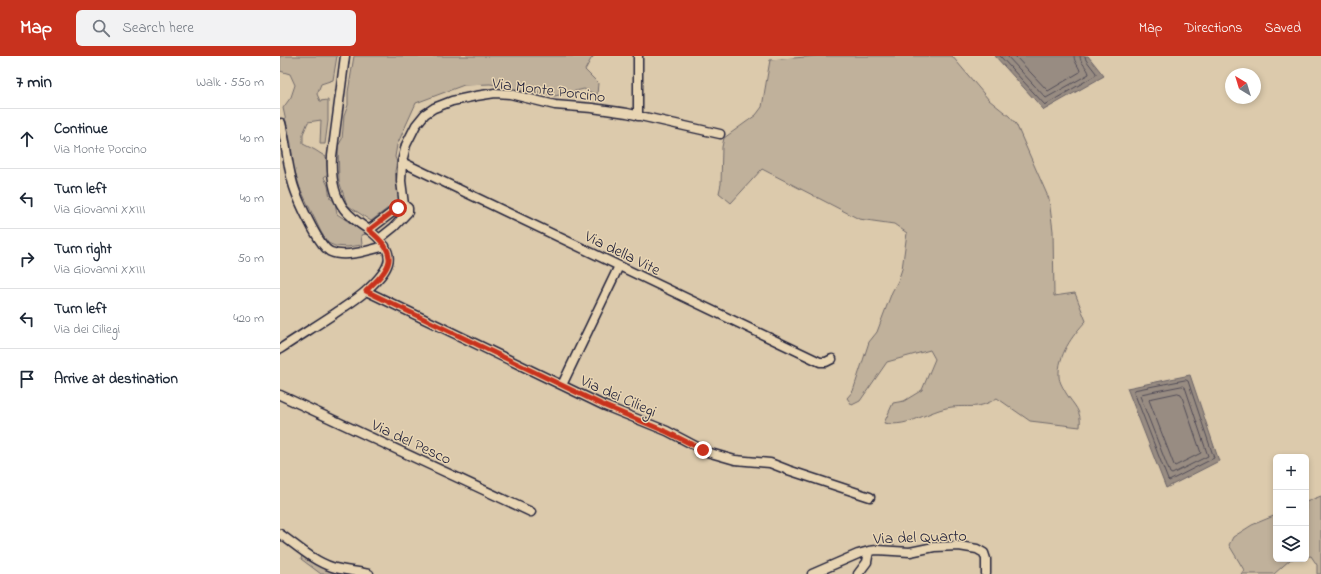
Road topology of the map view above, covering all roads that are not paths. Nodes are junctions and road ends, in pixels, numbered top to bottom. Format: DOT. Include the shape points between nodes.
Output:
graph roads {
  1 [pos="345,56"];
  2 [pos="638,56"];
  3 [pos="638,116"];
  4 [pos="281,123"];
  5 [pos="720,134"];
  6 [pos="402,162"];
  7 [pos="404,205"];
  8 [pos="369,230"];
  9 [pos="379,240"];
  10 [pos="385,246"];
  11 [pos="619,266"];
  12 [pos="366,291"];
  13 [pos="280,349"];
  14 [pos="832,359"];
  15 [pos="562,385"];
  16 [pos="280,395"];
  17 [pos="870,497"];
  18 [pos="531,512"];
  19 [pos="280,534"];
  20 [pos="869,551"];
  21 [pos="369,574"];
  22 [pos="812,574"];
  23 [pos="858,574"];
  24 [pos="986,574"];
  1 -- 8 [label="street" via="332,156 332,177 337,197 344,209"];
  2 -- 3 [label="street"];
  3 -- 5 [label="street, Via Monte Porcino"];
  3 -- 6 [label="street, Via Monte Porcino" via="555,105 505,94 476,96 444,104 425,114 409,139"];
  4 -- 10 [label="street" via="294,188 316,236 324,247 331,252 345,253"];
  6 -- 7 [label="street, Via Monte Porcino"];
  6 -- 11 [label="street, Via della Vite"];
  7 -- 8 [label="street"];
  7 -- 9 [label="street, Via Monte Porcino" via="408,208 406,215"];
  8 -- 9 [label="street"];
  9 -- 10 [label="street"];
  10 -- 12 [label="street" via="389,263"];
  11 -- 14 [label="street, Via della Vite" via="820,362"];
  11 -- 15 [label="street"];
  12 -- 13 [label="street"];
  12 -- 15 [label="street, Via dei Ciliegi"];
  15 -- 17 [label="street, Via dei Ciliegi" via="707,452 735,460 770,463"];
  16 -- 18 [label="street, Via del Pesco"];
  19 -- 21 [label="street" via="327,565"];
  20 -- 22 [label="street, Via del Quarto"];
  20 -- 23 [label="street" via="867,562"];
  20 -- 24 [label="street, Via del Quarto" via="910,552 934,547 959,546 977,549 984,552 986,557"];
}
